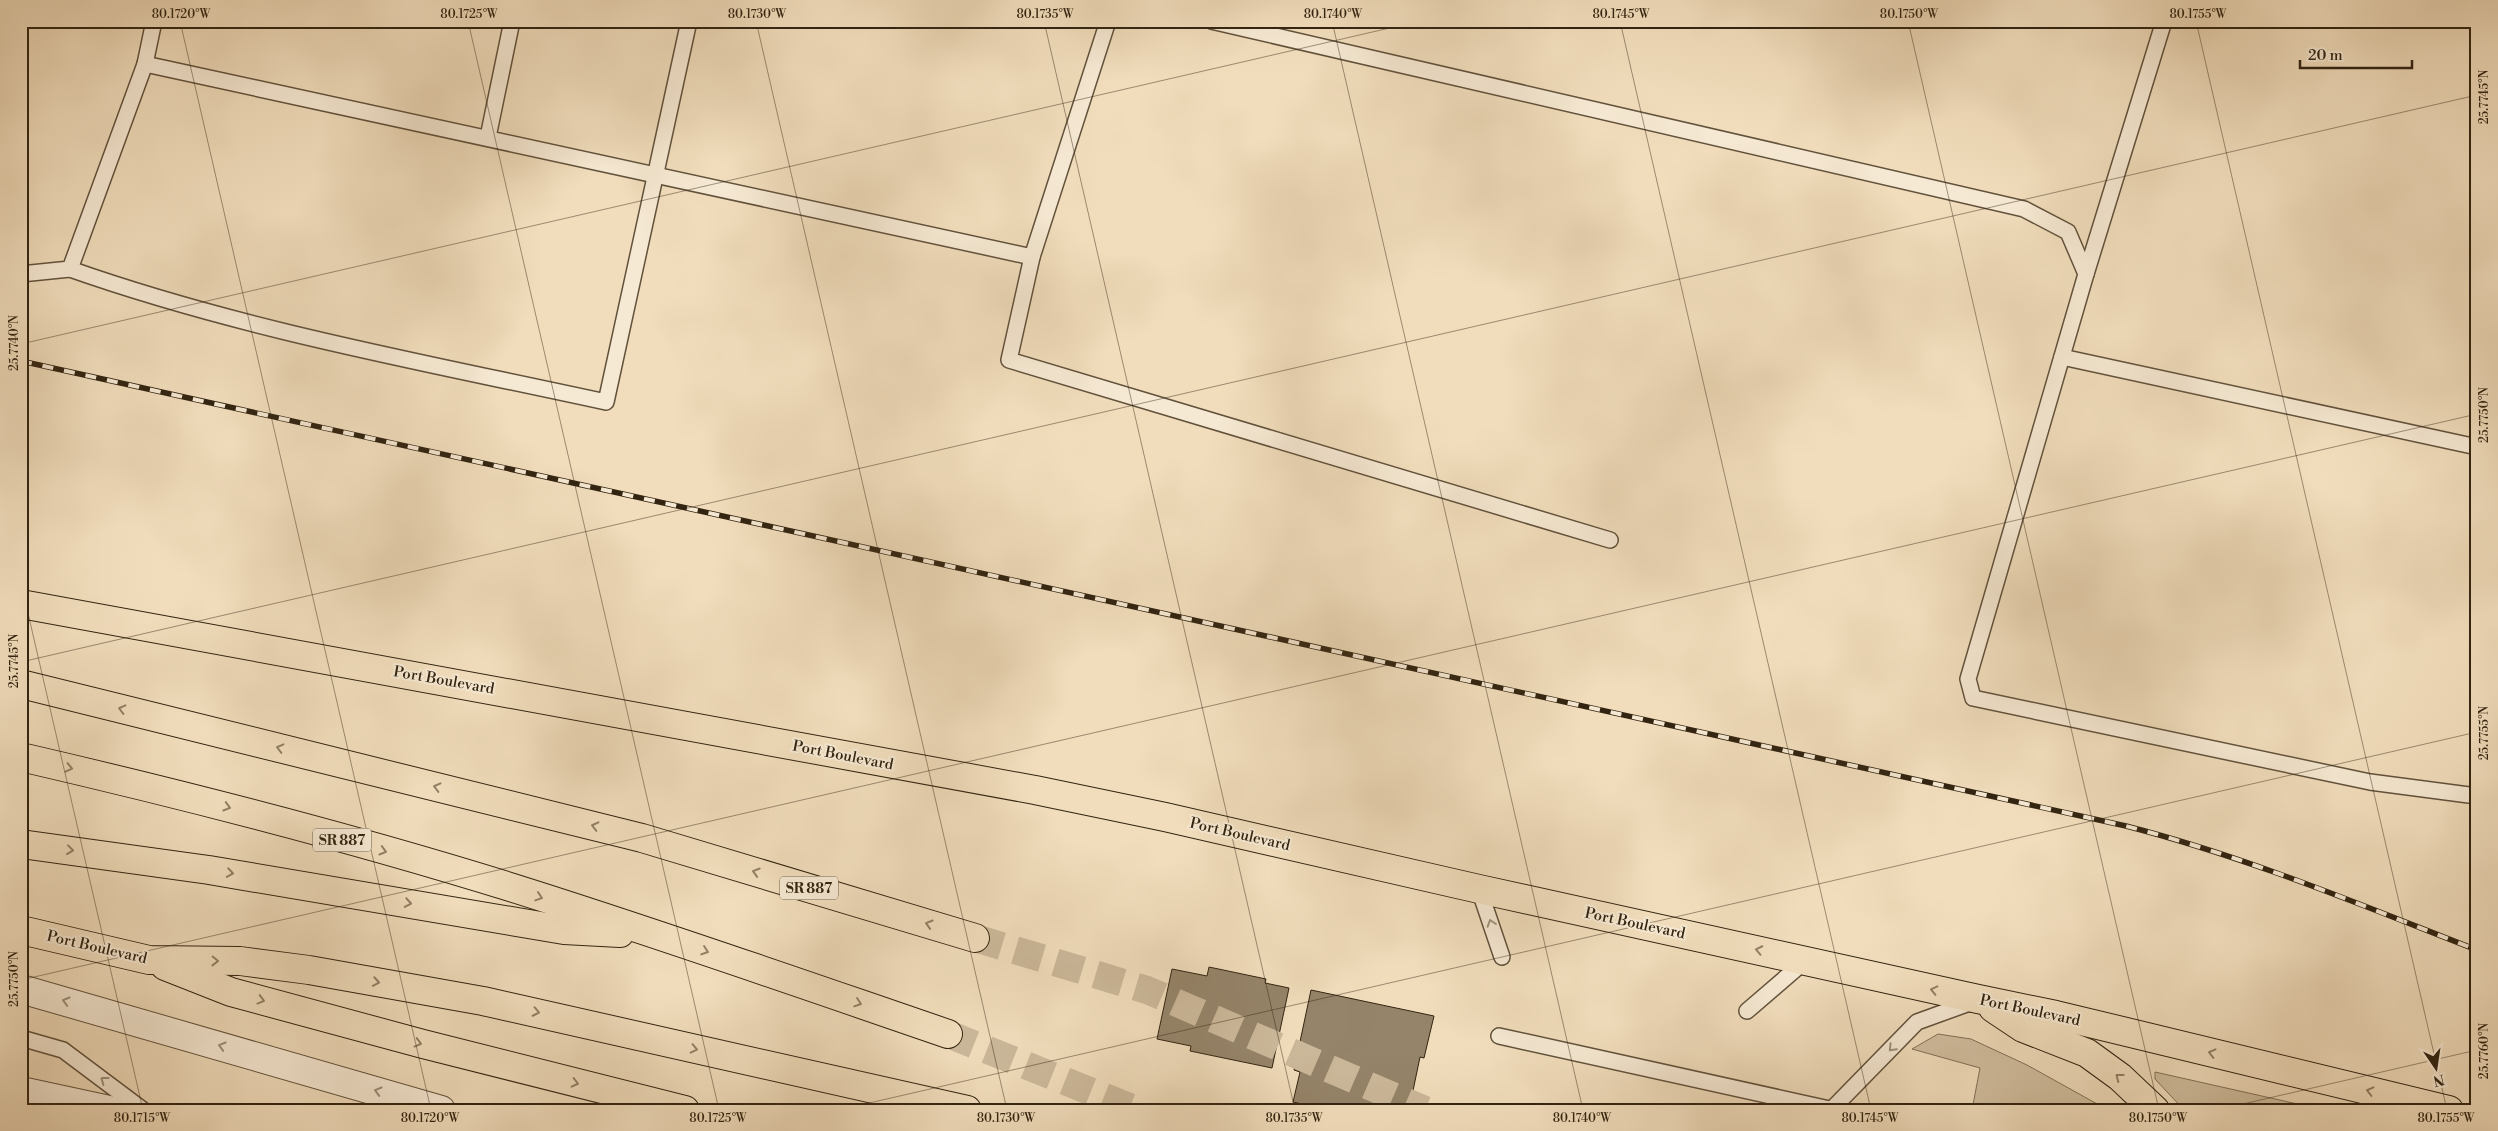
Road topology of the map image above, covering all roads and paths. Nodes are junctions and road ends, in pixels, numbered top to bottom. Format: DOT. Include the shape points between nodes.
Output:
graph roads {
  1 [pos="154,21"];
  2 [pos="512,21"];
  3 [pos="689,21"];
  4 [pos="1108,21"];
  5 [pos="1211,21"];
  6 [pos="2164,21"];
  7 [pos="145,64"];
  8 [pos="488,137"];
  9 [pos="656,173"];
  10 [pos="1032,256"];
  11 [pos="70,269"];
  12 [pos="21,274"];
  13 [pos="2086,274"];
  14 [pos="2062,357"];
  15 [pos="2477,447"];
  16 [pos="1610,540"];
  17 [pos="21,604"];
  18 [pos="21,684"];
  19 [pos="21,757"];
  20 [pos="2477,794"];
  21 [pos="21,844"];
  22 [pos="1479,889"];
  23 [pos="21,930"];
  24 [pos="659,935"];
  25 [pos="975,938"];
  26 [pos="1502,957"];
  27 [pos="149,960"];
  28 [pos="1805,960"];
  29 [pos="21,989"];
  30 [pos="1978,999"];
  31 [pos="1747,1011"];
  32 [pos="948,1034"];
  33 [pos="1499,1036"];
  34 [pos="21,1038"];
  35 [pos="21,1091"];
  36 [pos="1833,1109"];
  37 [pos="109,1110"];
  38 [pos="143,1110"];
  39 [pos="442,1110"];
  40 [pos="685,1110"];
  41 [pos="967,1110"];
  42 [pos="2155,1110"];
  43 [pos="2448,1110"];
  1 -- 7 [label="lane"];
  2 -- 8 [label="lane"];
  3 -- 9 [label="lane"];
  4 -- 10 [label="lane"];
  5 -- 13 [label="lane" via="2024,209 2068,232"];
  6 -- 13 [label="lane"];
  7 -- 8 [label="lane"];
  7 -- 11 [label="lane"];
  8 -- 9 [label="lane"];
  9 -- 10 [label="lane"];
  9 -- 11 [label="lane" via="606,402 267,326 143,295"];
  10 -- 16 [label="lane" via="1009,360"];
  11 -- 12 [label="lane"];
  13 -- 14 [label="lane"];
  14 -- 15 [label="lane"];
  14 -- 20 [label="lane" via="1968,679 1973,698 2370,782"];
  17 -- 22 [label="main road, Port Boulevard" via="1035,790"];
  25 -- 18 [label="main road, SR 887, one-way" via="642,838"];
  19 -- 24 [label="main road, SR 887, one-way" via="196,798 507,887"];
  21 -- 24 [label="main road, one-way" via="218,871 564,930"];
  26 -- 22 [label="lane, one-way"];
  28 -- 22 [label="main road, Port Boulevard, one-way"];
  23 -- 27 [label="main road, Port Boulevard"];
  24 -- 32 [label="main road, SR 887, one-way"];
  27 -- 40 [label="main road, one-way" via="231,992"];
  27 -- 41 [label="main road, Port Boulevard, one-way" via="240,961 482,1001"];
  30 -- 28 [label="main road, Port Boulevard, one-way"];
  28 -- 31 [label="lane"];
  39 -- 29 [label="street, one-way"];
  30 -- 36 [label="lane, one-way" via="1917,1022"];
  42 -- 30 [label="main road, one-way" via="2088,1053 2024,1028"];
  43 -- 30 [label="main road, Port Boulevard, one-way" via="2056,1014"];
  33 -- 36 [label="lane"];
  38 -- 34 [label="lane, one-way" via="63,1050"];
  35 -- 37 [label="street"];
}
